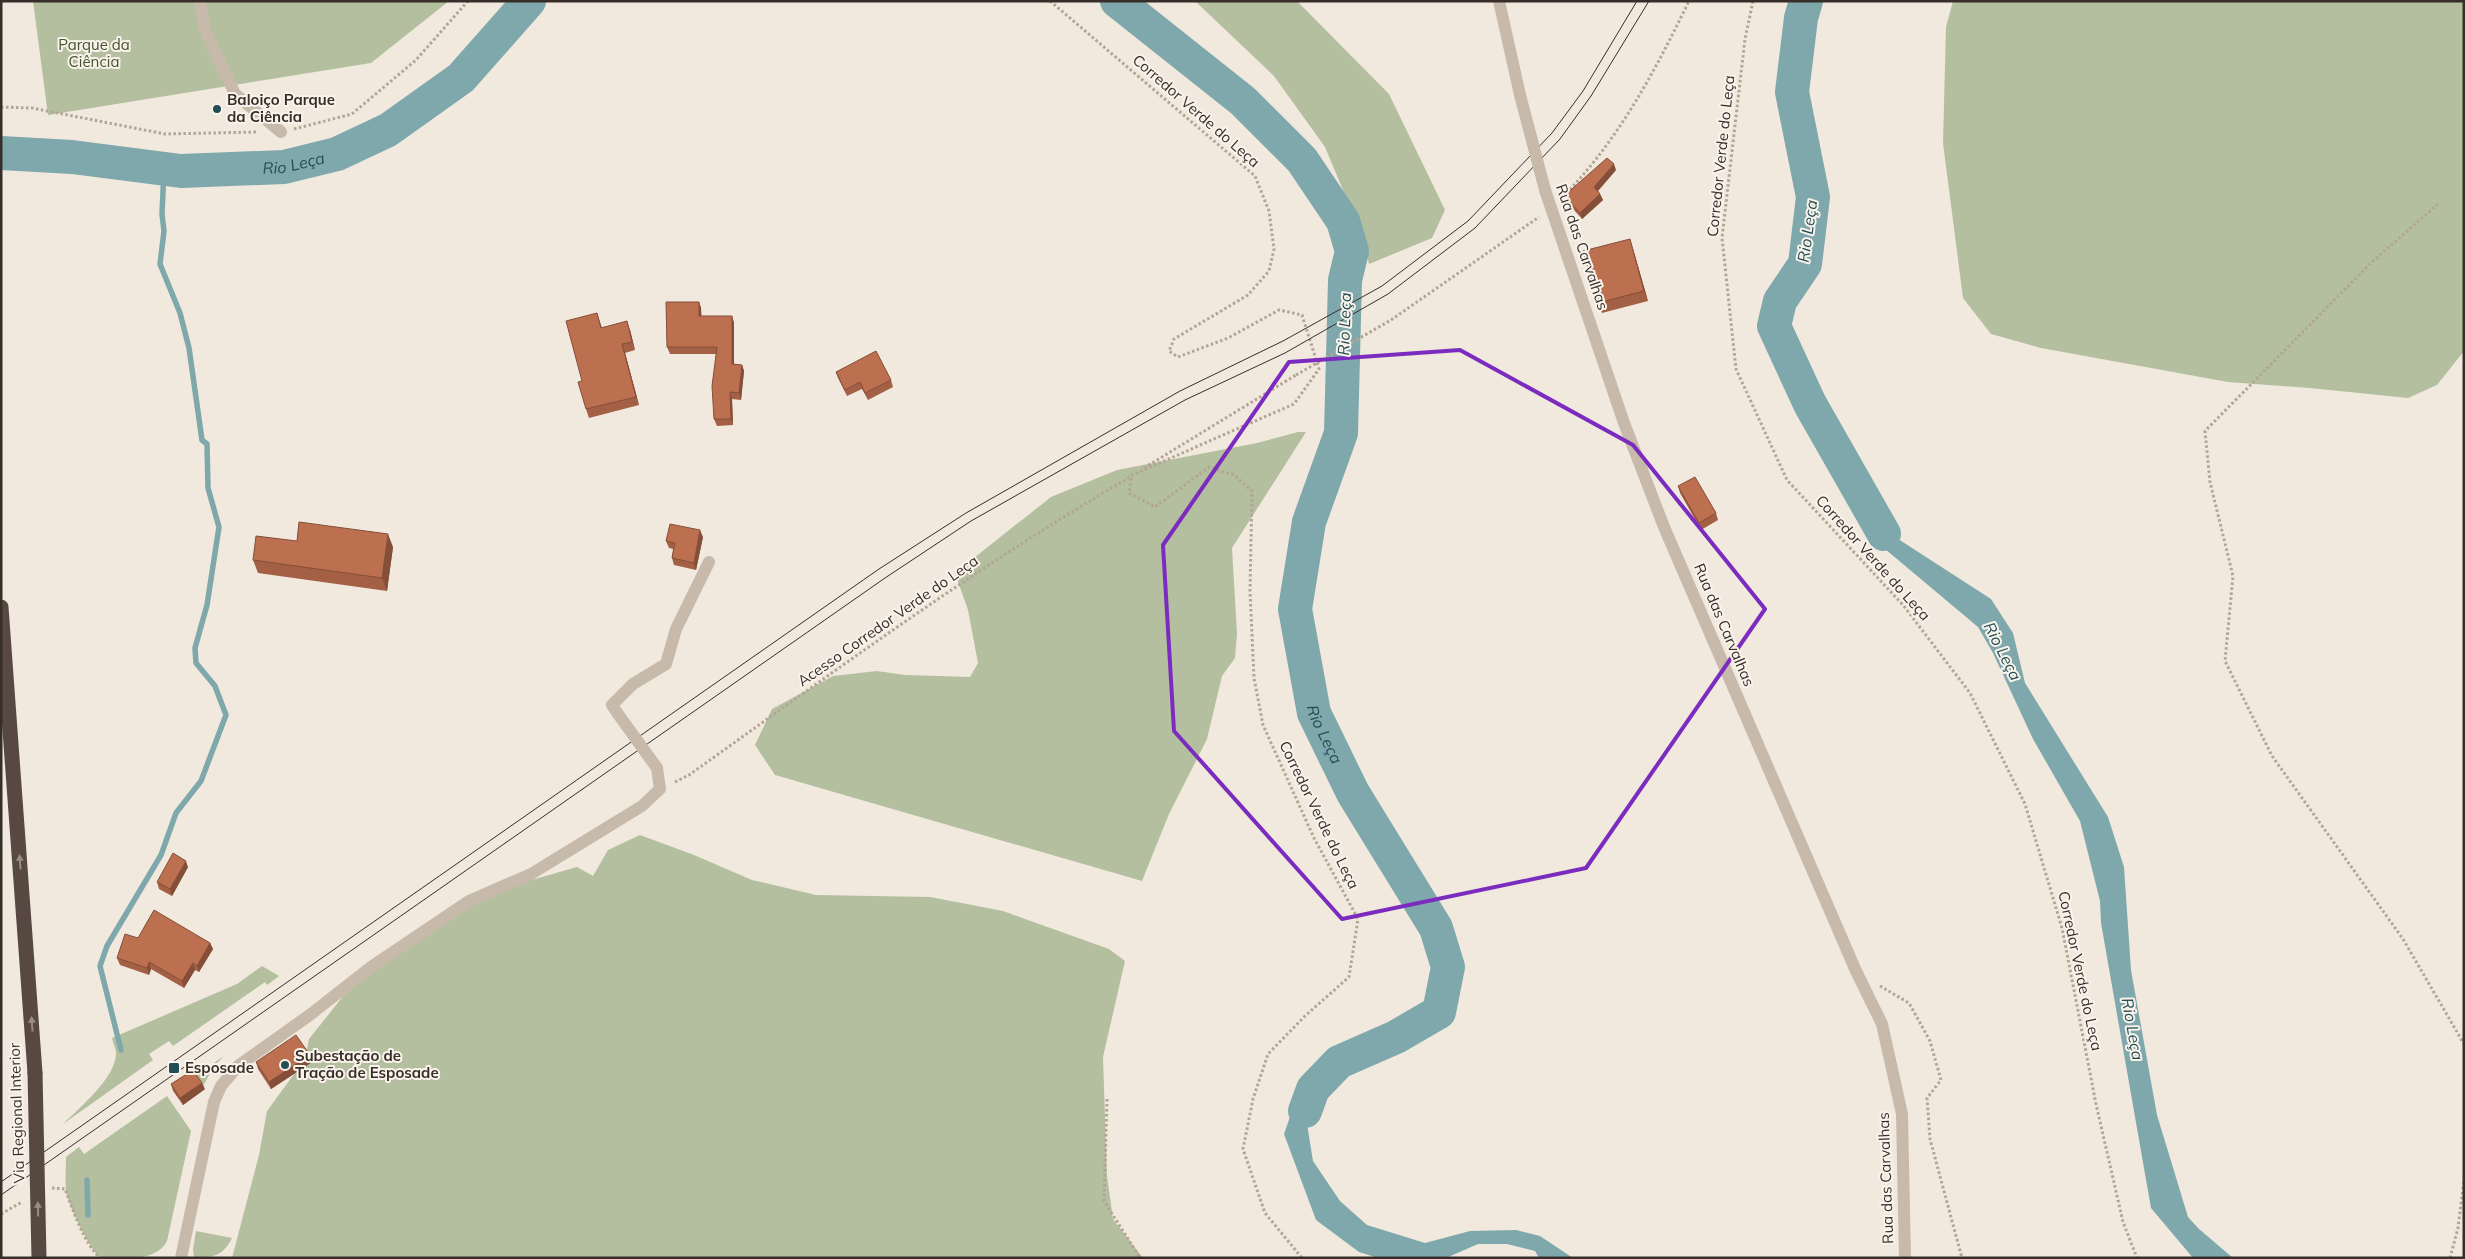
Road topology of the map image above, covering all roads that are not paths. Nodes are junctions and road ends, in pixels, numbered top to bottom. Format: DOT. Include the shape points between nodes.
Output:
graph roads {
  1 [pos="200,1"];
  2 [pos="1499,1"];
  3 [pos="281,132"];
  4 [pos="709,562"];
  5 [pos="1,608"];
  6 [pos="39,1258"];
  7 [pos="181,1258"];
  8 [pos="1905,1258"];
  1 -- 3 [label="street" via="204,28 235,94"];
  2 -- 8 [label="street, Rua das Carvalhas, bridge" via="1545,190 1624,423 1664,527 1856,971 1882,1024 1902,1114"];
  4 -- 7 [label="street, bridge" via="676,629 666,664 633,684 612,705 657,768 660,789 642,806 531,874 469,901 371,967 228,1075 214,1102"];
  6 -- 5 [label="highway, Via Regional Interior, one-way, bridge" via="35,1073"];
}
